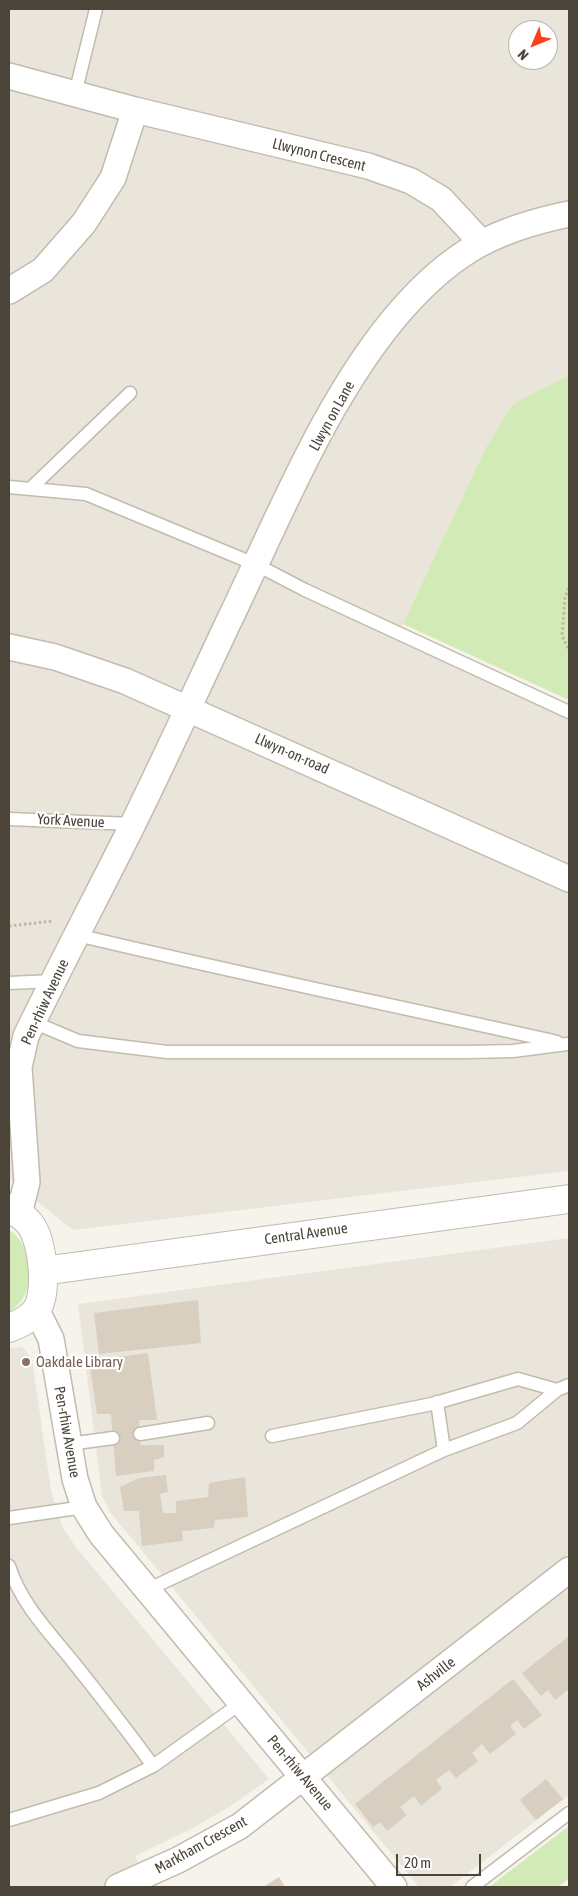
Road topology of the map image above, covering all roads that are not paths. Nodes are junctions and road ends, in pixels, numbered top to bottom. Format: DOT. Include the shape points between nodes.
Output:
graph roads {
  1 [pos="96,9"];
  2 [pos="9,76"];
  3 [pos="75,94"];
  4 [pos="135,110"];
  5 [pos="569,214"];
  6 [pos="481,242"];
  7 [pos="9,291"];
  8 [pos="130,393"];
  9 [pos="9,488"];
  10 [pos="30,489"];
  11 [pos="256,565"];
  12 [pos="9,647"];
  13 [pos="188,707"];
  14 [pos="569,712"];
  15 [pos="9,818"];
  16 [pos="133,824"];
  17 [pos="569,878"];
  18 [pos="81,926"];
  19 [pos="53,981"];
  20 [pos="9,982"];
  21 [pos="33,1022"];
  22 [pos="568,1045"];
  23 [pos="15,1052"];
  24 [pos="569,1199"];
  25 [pos="14,1211"];
  26 [pos="43,1271"];
  27 [pos="36,1311"];
  28 [pos="9,1328"];
  29 [pos="569,1385"];
  30 [pos="557,1390"];
  31 [pos="437,1402"];
  32 [pos="208,1423"];
  33 [pos="140,1434"];
  34 [pos="272,1436"];
  35 [pos="113,1438"];
  36 [pos="69,1444"];
  37 [pos="444,1450"];
  38 [pos="84,1507"];
  39 [pos="9,1518"];
  40 [pos="9,1566"];
  41 [pos="569,1570"];
  42 [pos="147,1590"];
  43 [pos="242,1703"];
  44 [pos="153,1766"];
  45 [pos="304,1778"];
  46 [pos="569,1813"];
  47 [pos="9,1820"];
  48 [pos="118,1887"];
  49 [pos="394,1887"];
  50 [pos="472,1887"];
  1 -- 3 [label="lane"];
  2 -- 3 [label="street, Llwynon Crescent"];
  3 -- 4 [label="street, Llwynon Crescent"];
  4 -- 6 [label="street, Llwynon Crescent" via="368,166 411,181 441,199"];
  4 -- 7 [label="street" via="113,178 84,223 43,270"];
  5 -- 6 [label="street, Llwyn on Lane" via="512,228"];
  6 -- 11 [label="street, Llwyn on Lane" via="449,263 404,307 369,352 314,444"];
  8 -- 10 [label="lane"];
  9 -- 10 [label="lane"];
  10 -- 11 [label="lane" via="86,494"];
  11 -- 13 [label="street, Llwyn on Lane"];
  11 -- 14 [label="lane"];
  12 -- 13 [label="street, Llwyn-on-road" via="55,657"];
  13 -- 16 [label="street, Pen-rhiw Avenue"];
  13 -- 17 [label="street, Llwyn-on-road"];
  15 -- 16 [label="lane, York Avenue"];
  16 -- 18 [label="street, Pen-rhiw Avenue"];
  18 -- 19 [label="street, Pen-rhiw Avenue"];
  18 -- 22 [label="lane" via="205,966"];
  19 -- 20 [label="lane"];
  19 -- 21 [label="street, Pen-rhiw Avenue"];
  21 -- 22 [label="lane" via="78,1041 167,1052 469,1052"];
  21 -- 23 [label="street, Pen-rhiw Avenue"];
  23 -- 25 [label="street, Pen-rhiw Avenue" via="19,1067 27,1182"];
  24 -- 26 [label="street, Central Avenue"];
  25 -- 26 [label="street, Pen-rhiw Avenue" via="30,1224 38,1241"];
  26 -- 27 [label="street, Pen-rhiw Avenue" via="43,1295"];
  27 -- 28 [label="street" via="24,1322"];
  27 -- 36 [label="street, Pen-rhiw Avenue" via="51,1339"];
  29 -- 30 [label="lane"];
  30 -- 31 [label="lane" via="518,1379"];
  30 -- 37 [label="lane" via="516,1423"];
  31 -- 34 [label="lane"];
  31 -- 37 [label="lane"];
  32 -- 33 [label="lane"];
  35 -- 36 [label="lane"];
  36 -- 38 [label="street, Pen-rhiw Avenue"];
  37 -- 42 [label="lane"];
  38 -- 39 [label="lane"];
  38 -- 42 [label="street, Pen-rhiw Avenue" via="100,1534"];
  40 -- 44 [label="lane" via="28,1605"];
  41 -- 45 [label="street, Ashville"];
  42 -- 43 [label="street, Pen-rhiw Avenue"];
  43 -- 44 [label="lane"];
  43 -- 45 [label="street, Pen-rhiw Avenue"];
  44 -- 47 [label="lane" via="99,1793"];
  45 -- 48 [label="street, Markham Crescent" via="240,1826 178,1860"];
  45 -- 49 [label="street, Pen-rhiw Avenue"];
  46 -- 50 [label="lane"];
}
